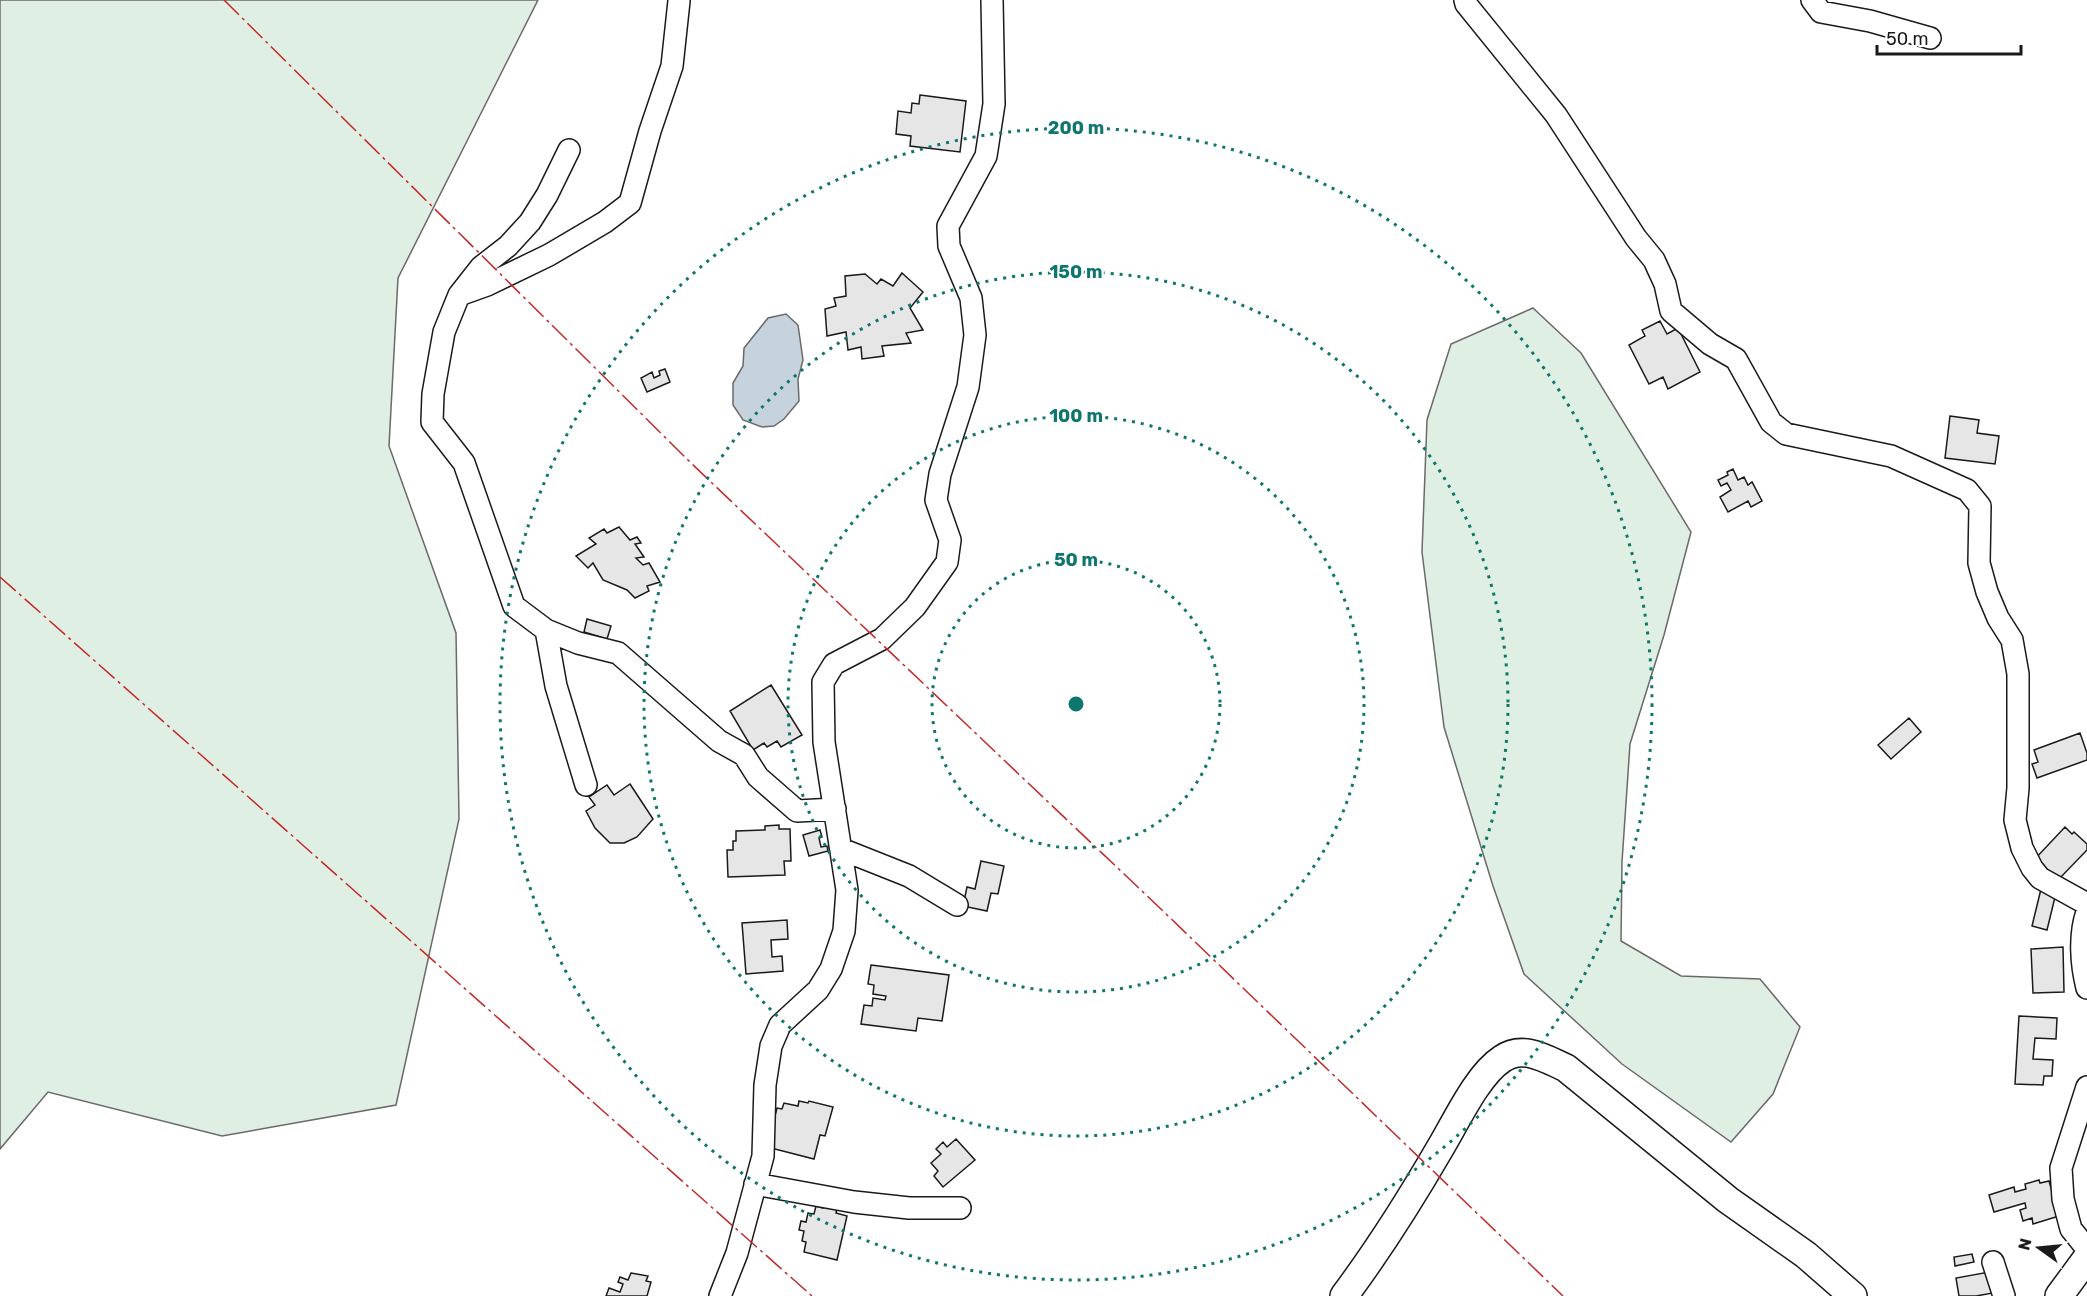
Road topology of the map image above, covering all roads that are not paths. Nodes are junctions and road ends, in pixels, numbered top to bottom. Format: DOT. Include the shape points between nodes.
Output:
graph roads {
  1 [pos="992,0"];
  2 [pos="1465,0"];
  3 [pos="1812,0"];
  4 [pos="680,1"];
  5 [pos="1930,38"];
  6 [pos="569,150"];
  7 [pos="459,295"];
  8 [pos="546,630"];
  9 [pos="586,785"];
  10 [pos="835,809"];
  11 [pos="840,849"];
  12 [pos="2087,904"];
  13 [pos="957,905"];
  14 [pos="2087,912"];
  15 [pos="2087,988"];
  16 [pos="2087,1087"];
  17 [pos="755,1184"];
  18 [pos="960,1208"];
  19 [pos="2087,1249"];
  20 [pos="2087,1258"];
  21 [pos="1993,1262"];
  22 [pos="720,1296"];
  23 [pos="1344,1296"];
  24 [pos="1852,1296"];
  25 [pos="2004,1296"];
  26 [pos="2059,1296"];
  1 -- 10 [label="street" via="994,104 986,156 948,226 949,246 971,298 975,335 968,387 940,474 936,500 950,540 947,562 915,607 882,639 834,664 823,682 825,742"];
  2 -- 12 [label="street" via="1556,115 1654,260 1671,311 1710,344 1737,359 1771,422 1786,434 1891,456 1967,490 1980,506 1979,563 1998,618 2012,640 2018,674 2015,820 2022,848 2040,878"];
  3 -- 5 [label="street" via="1821,12"];
  4 -- 7 [label="street" via="672,66 630,203 549,255"];
  6 -- 7 [label="street" via="530,222 481,267"];
  7 -- 8 [label="street" via="444,332 432,422 464,463 514,606"];
  8 -- 9 [label="street" via="556,686"];
  8 -- 10 [label="street" via="618,654 719,741 744,755 758,777 797,811"];
  10 -- 11 [label="street"];
  11 -- 13 [label="street" via="909,876"];
  11 -- 17 [label="street" via="847,890 844,931 831,969 818,990 780,1025 771,1046 765,1085 763,1156"];
  14 -- 15 [label="street" via="2083,937"];
  16 -- 19 [label="street" via="2061,1168 2063,1199 2072,1228"];
  17 -- 18 [label="street" via="854,1202"];
  17 -- 22 [label="street" via="737,1253"];
  20 -- 26 [label="main road"];
  21 -- 25 [label="street"];
  23 -- 24 [label="main road" via="1486,1074 1502,1058 1517,1053 1537,1054 1566,1068"];
}
